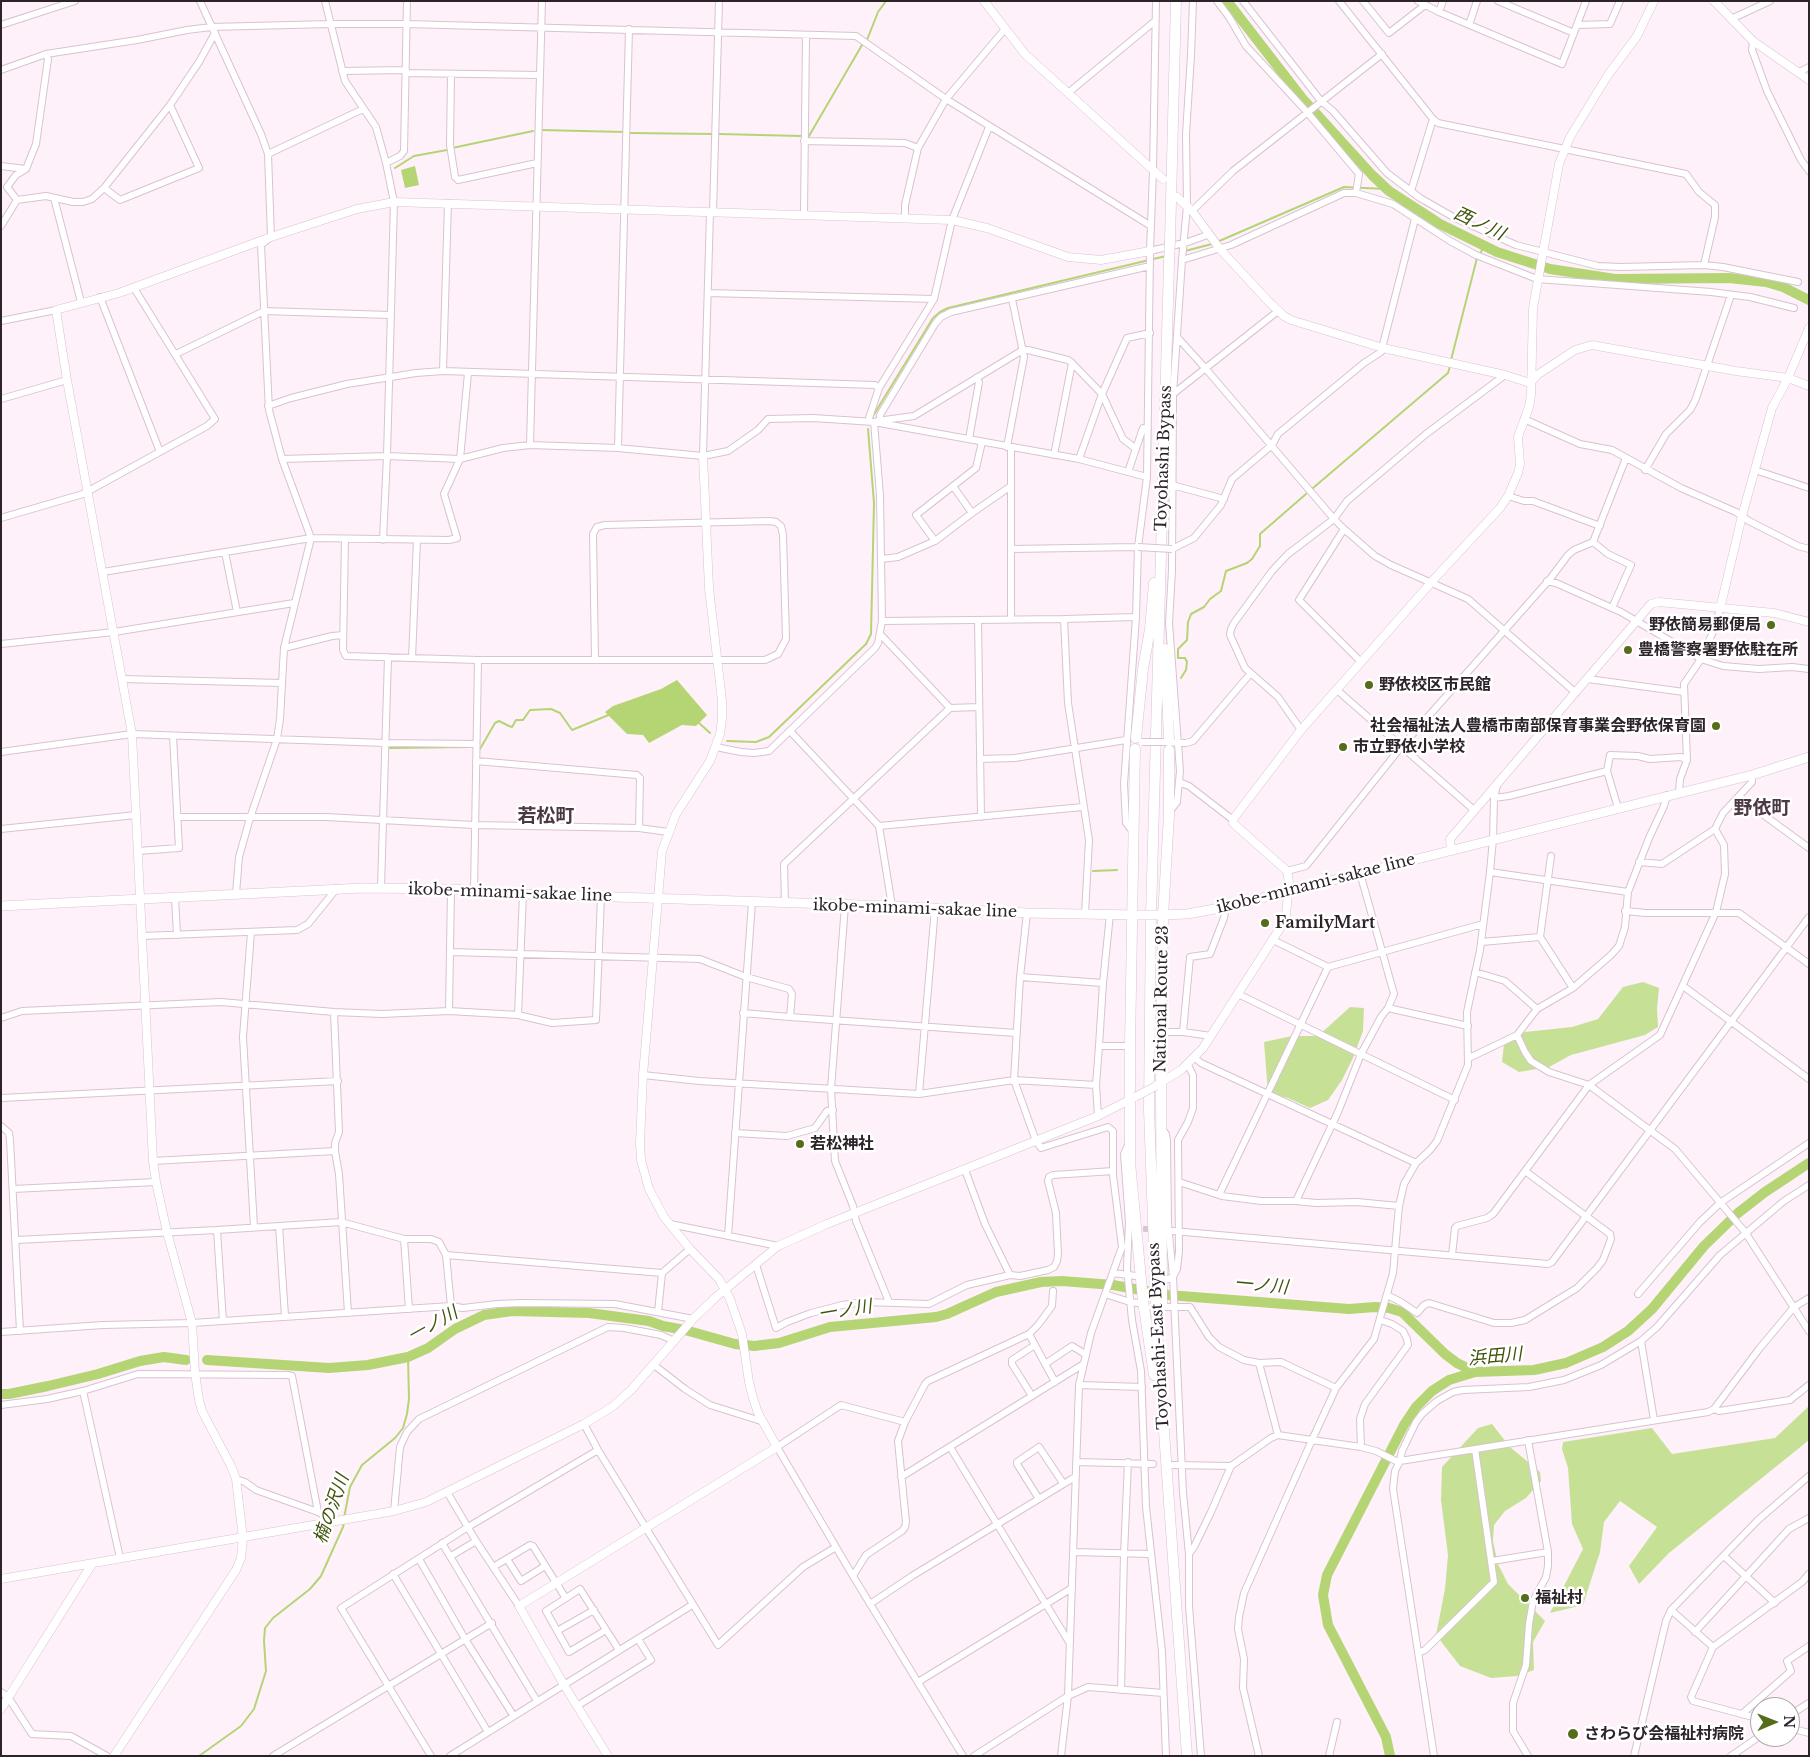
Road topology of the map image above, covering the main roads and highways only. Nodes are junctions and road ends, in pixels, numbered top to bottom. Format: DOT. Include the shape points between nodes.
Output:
graph roads {
  1 [pos="1176,1"];
  2 [pos="1162,532"];
  3 [pos="1161,573"];
  4 [pos="1809,757"];
  5 [pos="1,906"];
  6 [pos="1135,915"];
  7 [pos="1157,915"];
  8 [pos="1161,1281"];
  9 [pos="1170,1466"];
  10 [pos="1187,1756"];
  1 -- 2 [label="highway, Toyohashi Bypass, bridge"];
  2 -- 3 [label="highway, Toyohashi Bypass"];
  2 -- 6 [label="highway" via="1133,742"];
  3 -- 7 [label="highway, Toyohashi Bypass"];
  3 -- 7 [label="highway" via="1170,743 1169,815"];
  4 -- 7 [label="main road, ikobe-minami-sakae line" via="1792,764 1288,892 1201,912"];
  5 -- 6 [label="main road, ikobe-minami-sakae line" via="381,888"];
  6 -- 7 [label="main road, ikobe-minami-sakae line, bridge"];
  6 -- 9 [label="highway" via="1130,1046 1138,1278"];
  7 -- 8 [label="highway, National Route 23" via="1162,1032 1158,1084 1162,1128"];
  7 -- 8 [label="highway, Toyohashi-East Bypass" via="1149,1109"];
  8 -- 9 [label="highway, Toyohashi-East Bypass" via="1162,1319 1157,1333"];
  9 -- 10 [label="highway, Toyohashi-East Bypass"];
}
